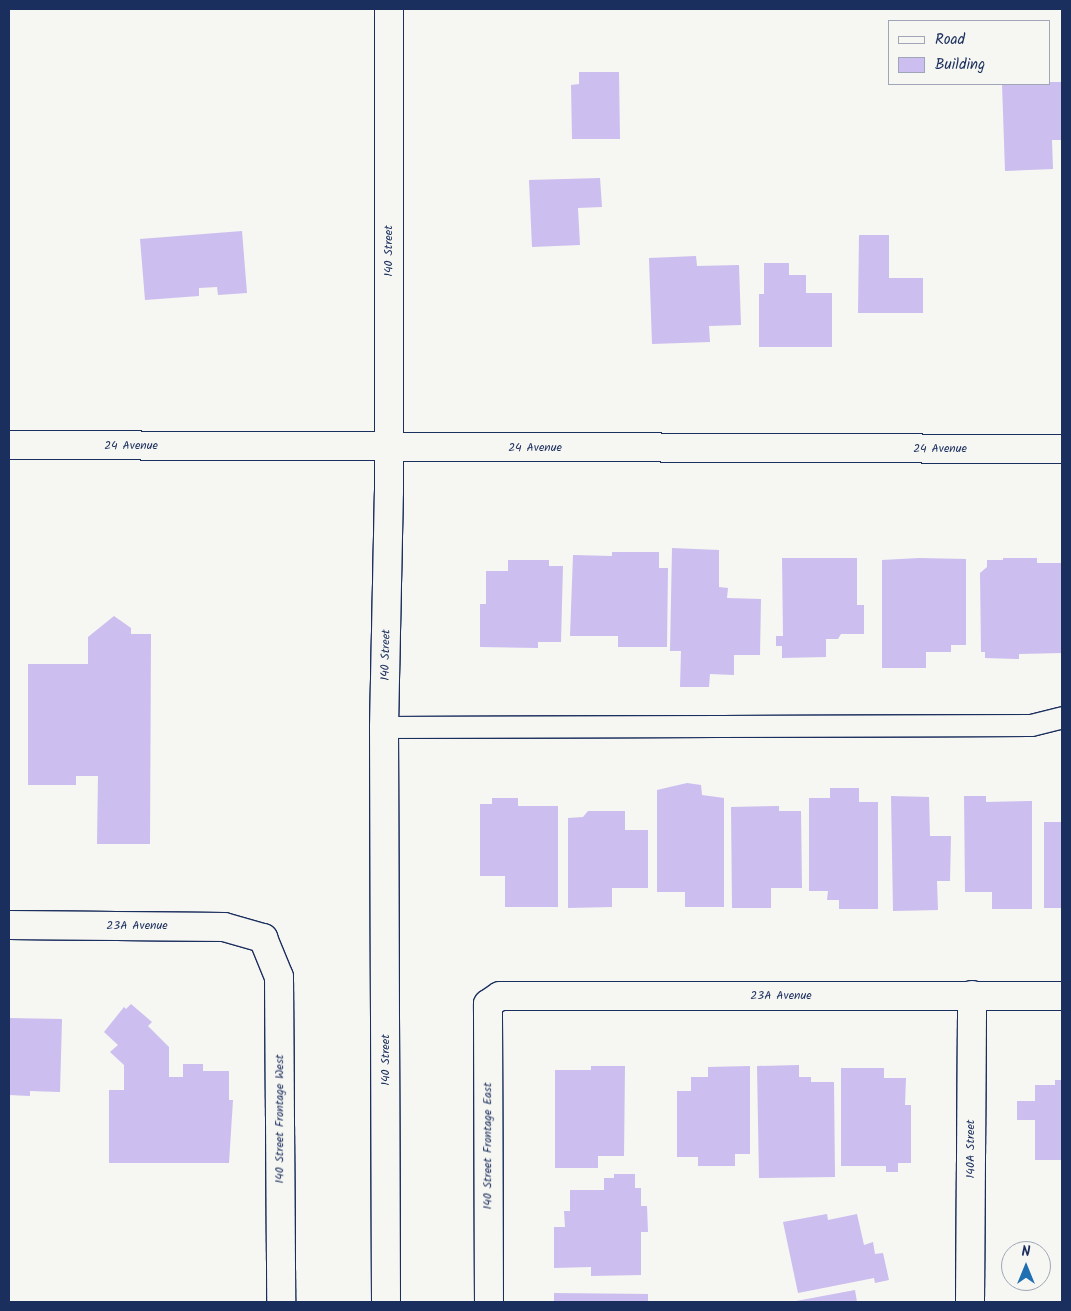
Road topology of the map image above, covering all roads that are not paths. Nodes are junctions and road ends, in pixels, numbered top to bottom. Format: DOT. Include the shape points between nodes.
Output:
graph roads {
  1 [pos="389,9"];
  2 [pos="9,445"];
  3 [pos="389,447"];
  4 [pos="1062,449"];
  5 [pos="1062,717"];
  6 [pos="384,727"];
  7 [pos="9,925"];
  8 [pos="263,938"];
  9 [pos="500,996"];
  10 [pos="972,996"];
  11 [pos="1062,996"];
  12 [pos="281,1302"];
  13 [pos="386,1302"];
  14 [pos="489,1302"];
  15 [pos="970,1302"];
  1 -- 3 [label="main road, 140 Street"];
  2 -- 3 [label="main road, 24 Avenue"];
  3 -- 4 [label="main road, 24 Avenue"];
  3 -- 6 [label="main road, 140 Street"];
  5 -- 6 [label="lane" via="1031,725"];
  6 -- 13 [label="main road, 140 Street"];
  7 -- 8 [label="main road, 23A Avenue" via="224,927"];
  8 -- 12 [label="main road, 140 Street Frontage West" via="279,977"];
  9 -- 10 [label="main road, 23A Avenue"];
  9 -- 14 [label="main road, 140 Street Frontage East" via="488,1004"];
  10 -- 11 [label="main road, 23A Avenue"];
  10 -- 15 [label="main road, 140A Street"];
}
